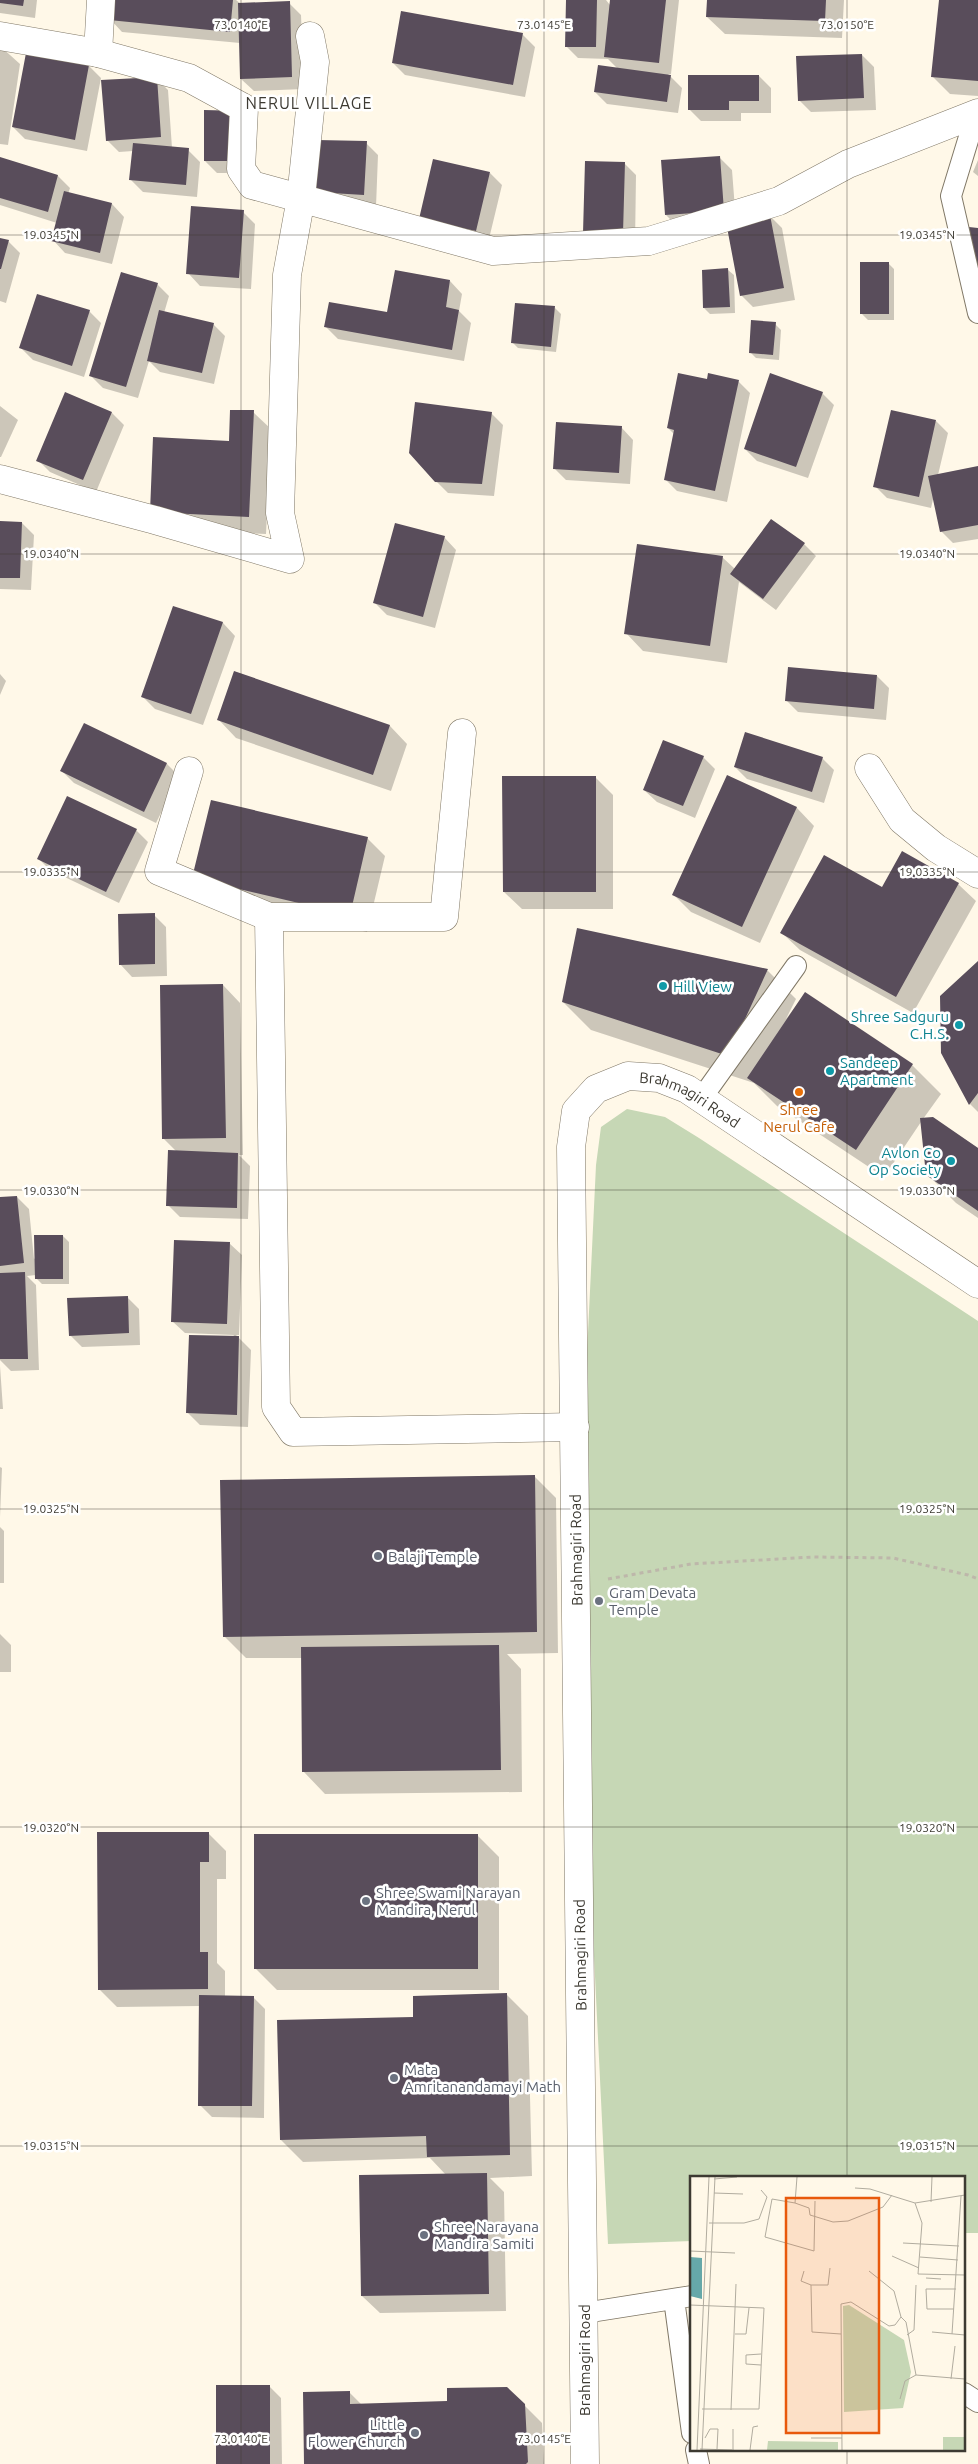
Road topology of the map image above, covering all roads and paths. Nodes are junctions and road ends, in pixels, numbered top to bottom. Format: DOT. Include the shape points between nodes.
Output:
graph roads {
  1 [pos="101,0"];
  2 [pos="0,36"];
  3 [pos="310,36"];
  4 [pos="98,53"];
  5 [pos="977,114"];
  6 [pos="301,198"];
  7 [pos="978,313"];
  8 [pos="0,479"];
  9 [pos="462,732"];
  10 [pos="869,768"];
  11 [pos="189,771"];
  12 [pos="978,874"];
  13 [pos="269,917"];
  14 [pos="796,966"];
  15 [pos="701,1099"];
  16 [pos="978,1284"];
  17 [pos="574,1427"];
  18 [pos="978,1580"];
  19 [pos="576,1585"];
  20 [pos="683,2297"];
  21 [pos="584,2313"];
  22 [pos="966,2394"];
  23 [pos="978,2402"];
  24 [pos="690,2403"];
  25 [pos="585,2464"];
  1 -- 4 [label="street"];
  2 -- 4 [label="street"];
  3 -- 6 [label="street" via="315,62"];
  4 -- 6 [label="street" via="189,78 244,108 241,169 252,185"];
  5 -- 6 [label="street" via="848,164 779,201 649,242 493,251"];
  5 -- 7 [label="lane" via="951,196"];
  6 -- 8 [label="street" via="286,284 280,513 290,559"];
  9 -- 13 [label="street" via="444,917"];
  10 -- 12 [label="street" via="902,820 936,848"];
  11 -- 13 [label="street" via="159,871"];
  13 -- 17 [label="street" via="276,1407 293,1432"];
  14 -- 15 [label="lane"];
  15 -- 16 [label="street, Brahmagiri Road"];
  15 -- 17 [label="street, Brahmagiri Road" via="687,1089 659,1078 628,1076 596,1089 576,1112 571,1146"];
  17 -- 19 [label="street, Brahmagiri Road"];
  18 -- 19 [label="path" via="893,1558 813,1557 691,1564"];
  19 -- 21 [label="street, Brahmagiri Road"];
  20 -- 21 [label="lane"];
  20 -- 24 [label="lane"];
  21 -- 25 [label="street, Brahmagiri Road"];
  22 -- 23 [label="lane"];
}
